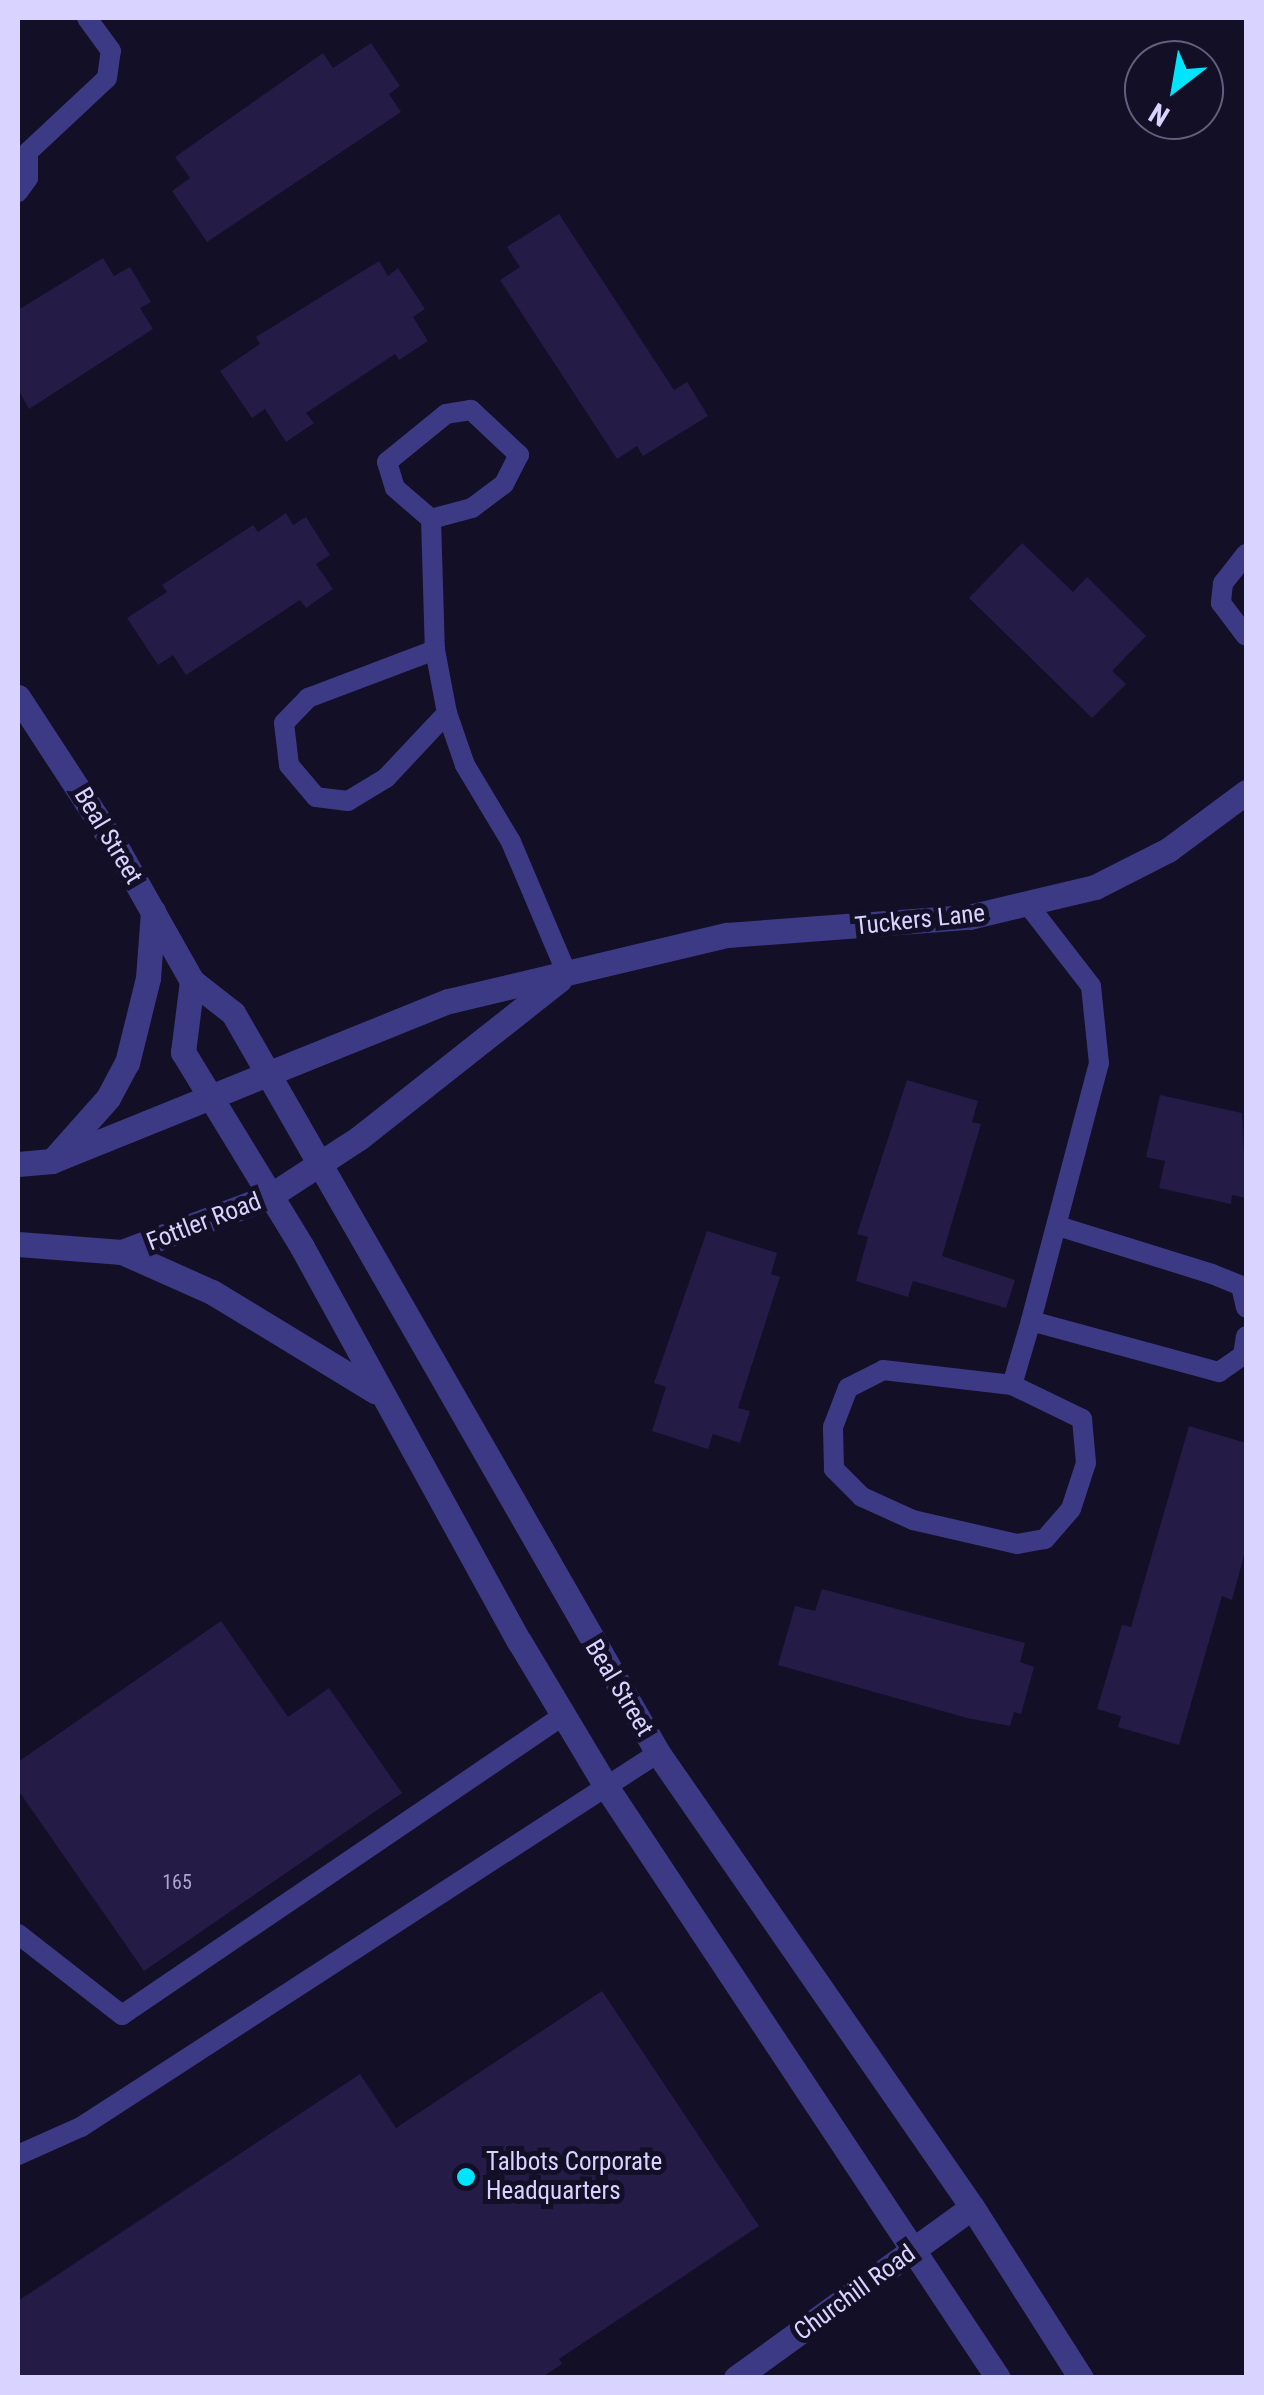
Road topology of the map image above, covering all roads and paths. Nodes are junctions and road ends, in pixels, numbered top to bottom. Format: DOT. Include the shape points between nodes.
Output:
graph roads {
  1 [pos="87,18"];
  2 [pos="23,149"];
  3 [pos="18,192"];
  4 [pos="430,519"];
  5 [pos="1246,554"];
  6 [pos="1246,636"];
  7 [pos="435,650"];
  8 [pos="18,697"];
  9 [pos="448,712"];
  10 [pos="1246,792"];
  11 [pos="1030,906"];
  12 [pos="153,911"];
  13 [pos="567,974"];
  14 [pos="192,980"];
  15 [pos="265,1072"];
  16 [pos="207,1097"];
  17 [pos="52,1160"];
  18 [pos="322,1163"];
  19 [pos="18,1164"];
  20 [pos="270,1196"];
  21 [pos="1058,1226"];
  22 [pos="18,1244"];
  23 [pos="122,1252"];
  24 [pos="1246,1306"];
  25 [pos="1031,1321"];
  26 [pos="1246,1336"];
  27 [pos="1012,1384"];
  28 [pos="381,1395"];
  29 [pos="564,1715"];
  30 [pos="658,1752"];
  31 [pos="607,1788"];
  32 [pos="18,1934"];
  33 [pos="18,2156"];
  34 [pos="972,2207"];
  35 [pos="914,2250"];
  36 [pos="736,2378"];
  37 [pos="998,2378"];
  38 [pos="1081,2378"];
  1 -- 2 [label="lane" via="111,51 107,78"];
  2 -- 3 [label="lane" via="28,178"];
  4 -- 4 [label="lane" via="472,508 504,484 519,456 472,410 446,414 387,462 395,488"];
  4 -- 7 [label="lane"];
  5 -- 6 [label="lane" via="1223,584 1221,603"];
  7 -- 9 [label="lane"];
  7 -- 9 [label="lane" via="308,698 284,723 289,766 316,797 348,800 386,778"];
  8 -- 12 [label="street, Beal Street"];
  9 -- 13 [label="lane" via="465,765 511,842"];
  10 -- 11 [label="street, Tuckers Lane" via="1168,850 1095,887"];
  11 -- 13 [label="street, Tuckers Lane" via="969,918 728,935"];
  11 -- 21 [label="lane" via="1091,986 1100,1063"];
  12 -- 14 [label="street, Beal Street"];
  12 -- 17 [label="street" via="148,978 127,1063 108,1098"];
  13 -- 15 [label="street, Tuckers Lane" via="449,1001 359,1042"];
  13 -- 18 [label="street, Tuckers Lane"];
  14 -- 15 [label="street, Beal Street" via="234,1013"];
  14 -- 16 [label="street" via="183,1052"];
  15 -- 16 [label="street"];
  15 -- 18 [label="street, Beal Street"];
  16 -- 17 [label="street"];
  16 -- 20 [label="street"];
  17 -- 19 [label="street"];
  18 -- 20 [label="street, Fottler Road"];
  18 -- 30 [label="street, Beal Street"];
  20 -- 23 [label="street, Fottler Road"];
  20 -- 28 [label="street"];
  21 -- 24 [label="lane" via="1242,1286"];
  21 -- 25 [label="lane"];
  22 -- 23 [label="street, Fottler Road"];
  23 -- 28 [label="street" via="212,1292 327,1356"];
  25 -- 26 [label="lane" via="1219,1372 1243,1355"];
  25 -- 27 [label="lane"];
  27 -- 27 [label="lane" via="883,1370 848,1388 833,1427 834,1468 862,1497 912,1520 1017,1544 1046,1540 1070,1509 1086,1463 1082,1418"];
  28 -- 29 [label="street"];
  29 -- 31 [label="street"];
  29 -- 32 [label="lane" via="122,2015"];
  30 -- 31 [label="lane"];
  30 -- 34 [label="street, Beal Street"];
  31 -- 33 [label="lane" via="82,2127"];
  31 -- 35 [label="street"];
  34 -- 35 [label="street, Churchill Road"];
  34 -- 38 [label="street, Beal Street"];
  35 -- 36 [label="street, Churchill Road"];
  35 -- 37 [label="street"];
}
